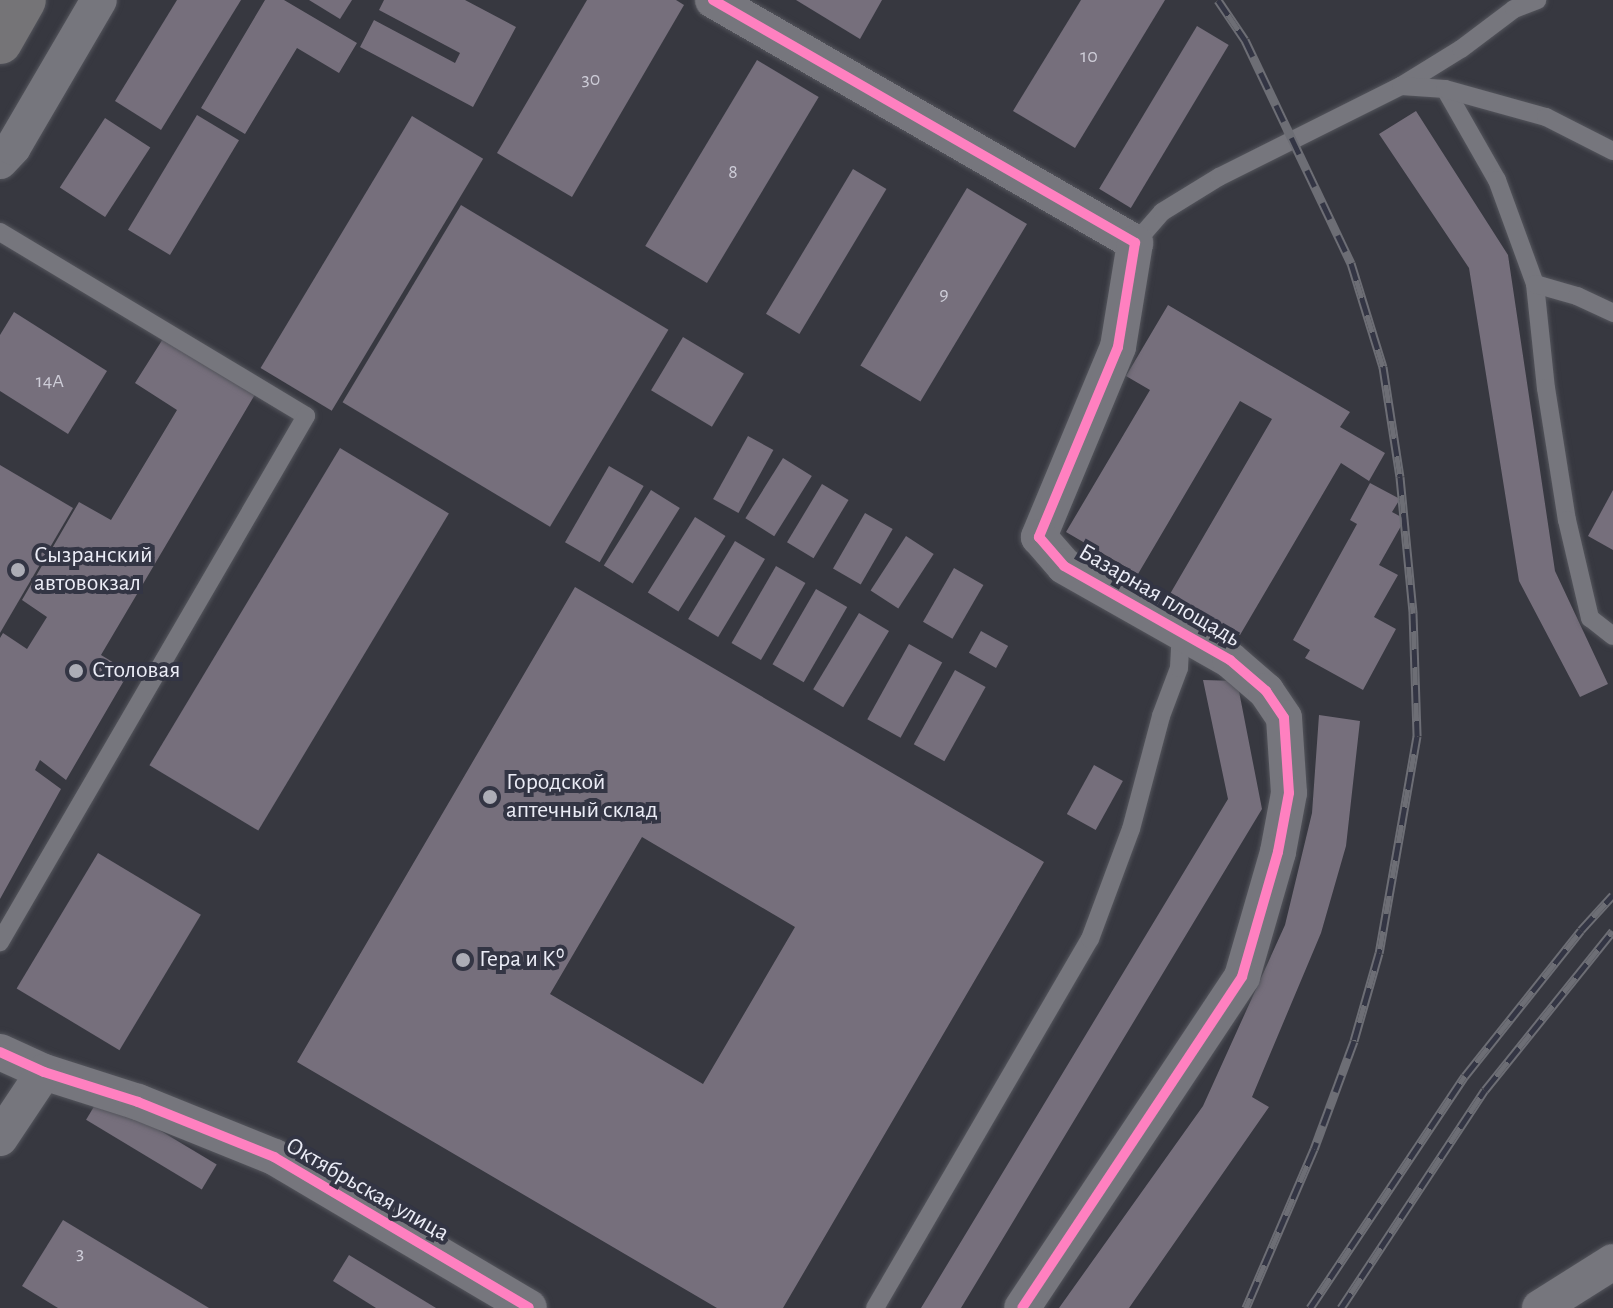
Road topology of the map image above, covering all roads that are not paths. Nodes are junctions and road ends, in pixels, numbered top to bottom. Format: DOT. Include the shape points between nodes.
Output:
graph roads {
  1 [pos="24,0"];
  2 [pos="99,0"];
  3 [pos="713,0"];
  4 [pos="1537,0"];
  5 [pos="0,42"];
  6 [pos="1401,86"];
  7 [pos="1445,89"];
  8 [pos="1613,151"];
  9 [pos="0,161"];
  10 [pos="0,232"];
  11 [pos="1135,243"];
  12 [pos="1535,284"];
  13 [pos="1613,313"];
  14 [pos="1181,630"];
  15 [pos="1613,636"];
  16 [pos="0,942"];
  17 [pos="0,1052"];
  18 [pos="44,1072"];
  19 [pos="0,1138"];
  20 [pos="1613,1262"];
  21 [pos="529,1308"];
  22 [pos="875,1308"];
  23 [pos="1022,1308"];
  24 [pos="1540,1308"];
  1 -- 5 [label="street"];
  2 -- 9 [label="street"];
  3 -- 11 [label="street"];
  4 -- 6 [label="lane" via="1514,9"];
  6 -- 7 [label="lane"];
  6 -- 11 [label="lane" via="1219,177 1162,212"];
  7 -- 8 [label="lane" via="1546,117"];
  7 -- 12 [label="lane" via="1497,180"];
  10 -- 16 [label="lane" via="306,416"];
  11 -- 14 [label="street, Базарная площадь" via="1118,347 1039,537 1064,566"];
  12 -- 13 [label="lane"];
  12 -- 15 [label="lane" via="1567,520 1590,618"];
  14 -- 22 [label="lane" via="1179,668 1131,829 1090,939"];
  14 -- 23 [label="street, Базарная площадь" via="1230,660 1266,691 1284,718 1289,793 1278,852 1242,977"];
  17 -- 18 [label="street, Октябрьская улица"];
  18 -- 19 [label="street"];
  18 -- 21 [label="street, Октябрьская улица" via="138,1102 274,1157"];
  20 -- 24 [label="street"];
}
